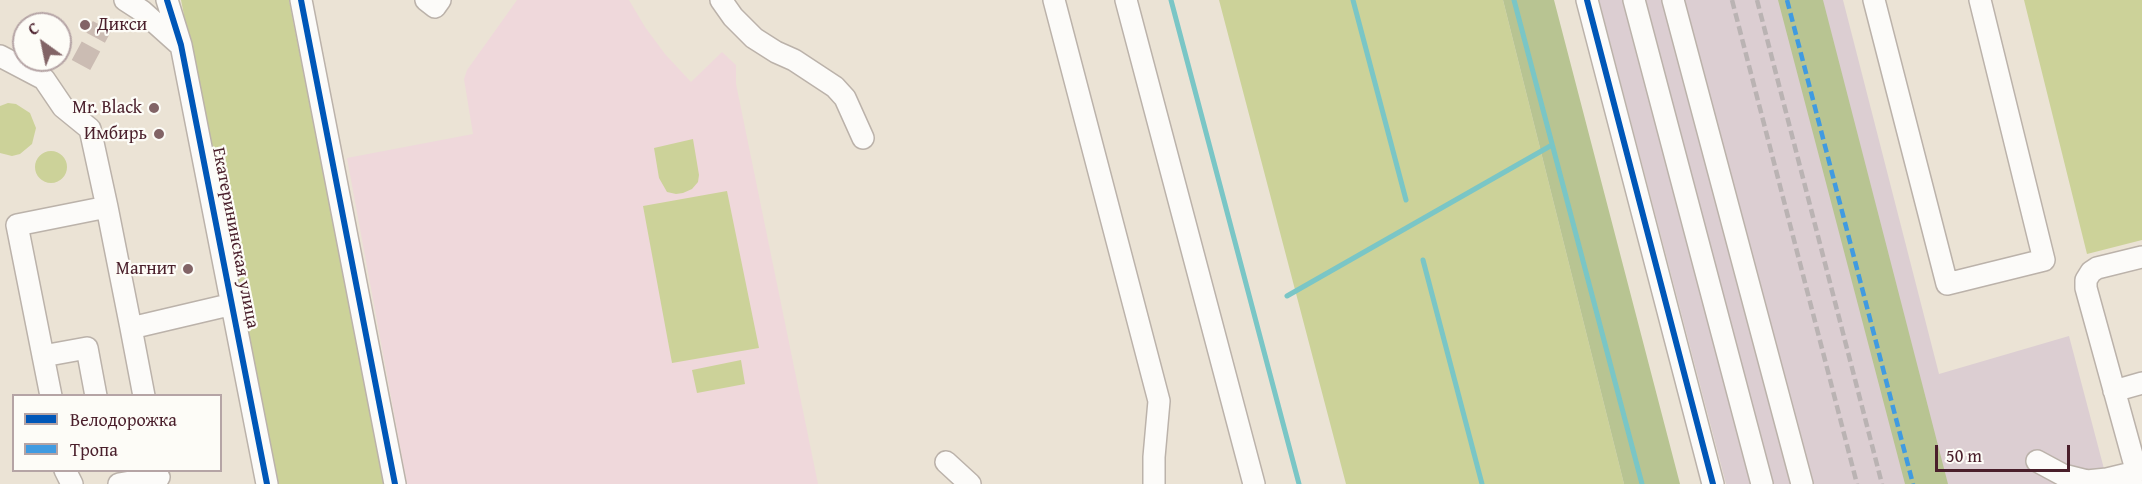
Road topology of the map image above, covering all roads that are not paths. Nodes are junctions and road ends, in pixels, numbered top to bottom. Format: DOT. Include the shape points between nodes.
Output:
graph roads {
  1 [pos="125,0"];
  2 [pos="167,0"];
  3 [pos="301,0"];
  4 [pos="426,0"];
  5 [pos="440,0"];
  6 [pos="721,0"];
  7 [pos="1054,0"];
  8 [pos="1126,0"];
  9 [pos="1587,0"];
  10 [pos="1634,0"];
  11 [pos="1673,0"];
  12 [pos="1874,0"];
  13 [pos="1980,0"];
  14 [pos="181,45"];
  15 [pos="0,56"];
  16 [pos="863,138"];
  17 [pos="107,207"];
  18 [pos="8,226"];
  19 [pos="2142,257"];
  20 [pos="233,304"];
  21 [pos="131,328"];
  22 [pos="43,356"];
  23 [pos="2142,383"];
  24 [pos="2114,391"];
  25 [pos="51,394"];
  26 [pos="96,394"];
  27 [pos="144,394"];
  28 [pos="2037,461"];
  29 [pos="946,462"];
  30 [pos="159,477"];
  31 [pos="2138,478"];
  32 [pos="119,484"];
  33 [pos="267,484"];
  34 [pos="395,484"];
  35 [pos="970,484"];
  36 [pos="1154,484"];
  37 [pos="1254,484"];
  38 [pos="1713,484"];
  39 [pos="1762,484"];
  40 [pos="1802,484"];
  1 -- 14 [label="street"];
  2 -- 14 [label="street, Екатерининская улица"];
  3 -- 34 [label="street"];
  4 -- 5 [label="street" via="435,7"];
  6 -- 16 [label="street" via="754,38 835,87 845,98"];
  7 -- 36 [label="street" via="1159,401"];
  8 -- 37 [label="street"];
  9 -- 38 [label="street"];
  10 -- 39 [label="street"];
  11 -- 40 [label="street"];
  12 -- 13 [label="street" via="1947,284 2044,260"];
  14 -- 20 [label="street, Екатерининская улица"];
  15 -- 17 [label="street" via="44,79 63,107 90,129"];
  17 -- 18 [label="street"];
  17 -- 21 [label="street"];
  18 -- 22 [label="street"];
  19 -- 24 [label="street" via="2097,268 2086,280"];
  20 -- 21 [label="street"];
  20 -- 33 [label="street, Екатерининская улица"];
  21 -- 27 [label="street"];
  22 -- 25 [label="street"];
  22 -- 26 [label="street" via="87,348"];
  23 -- 24 [label="street"];
  24 -- 31 [label="street"];
  28 -- 31 [label="street" via="2063,475 2087,481"];
  29 -- 35 [label="street"];
  30 -- 32 [label="street"];
}
